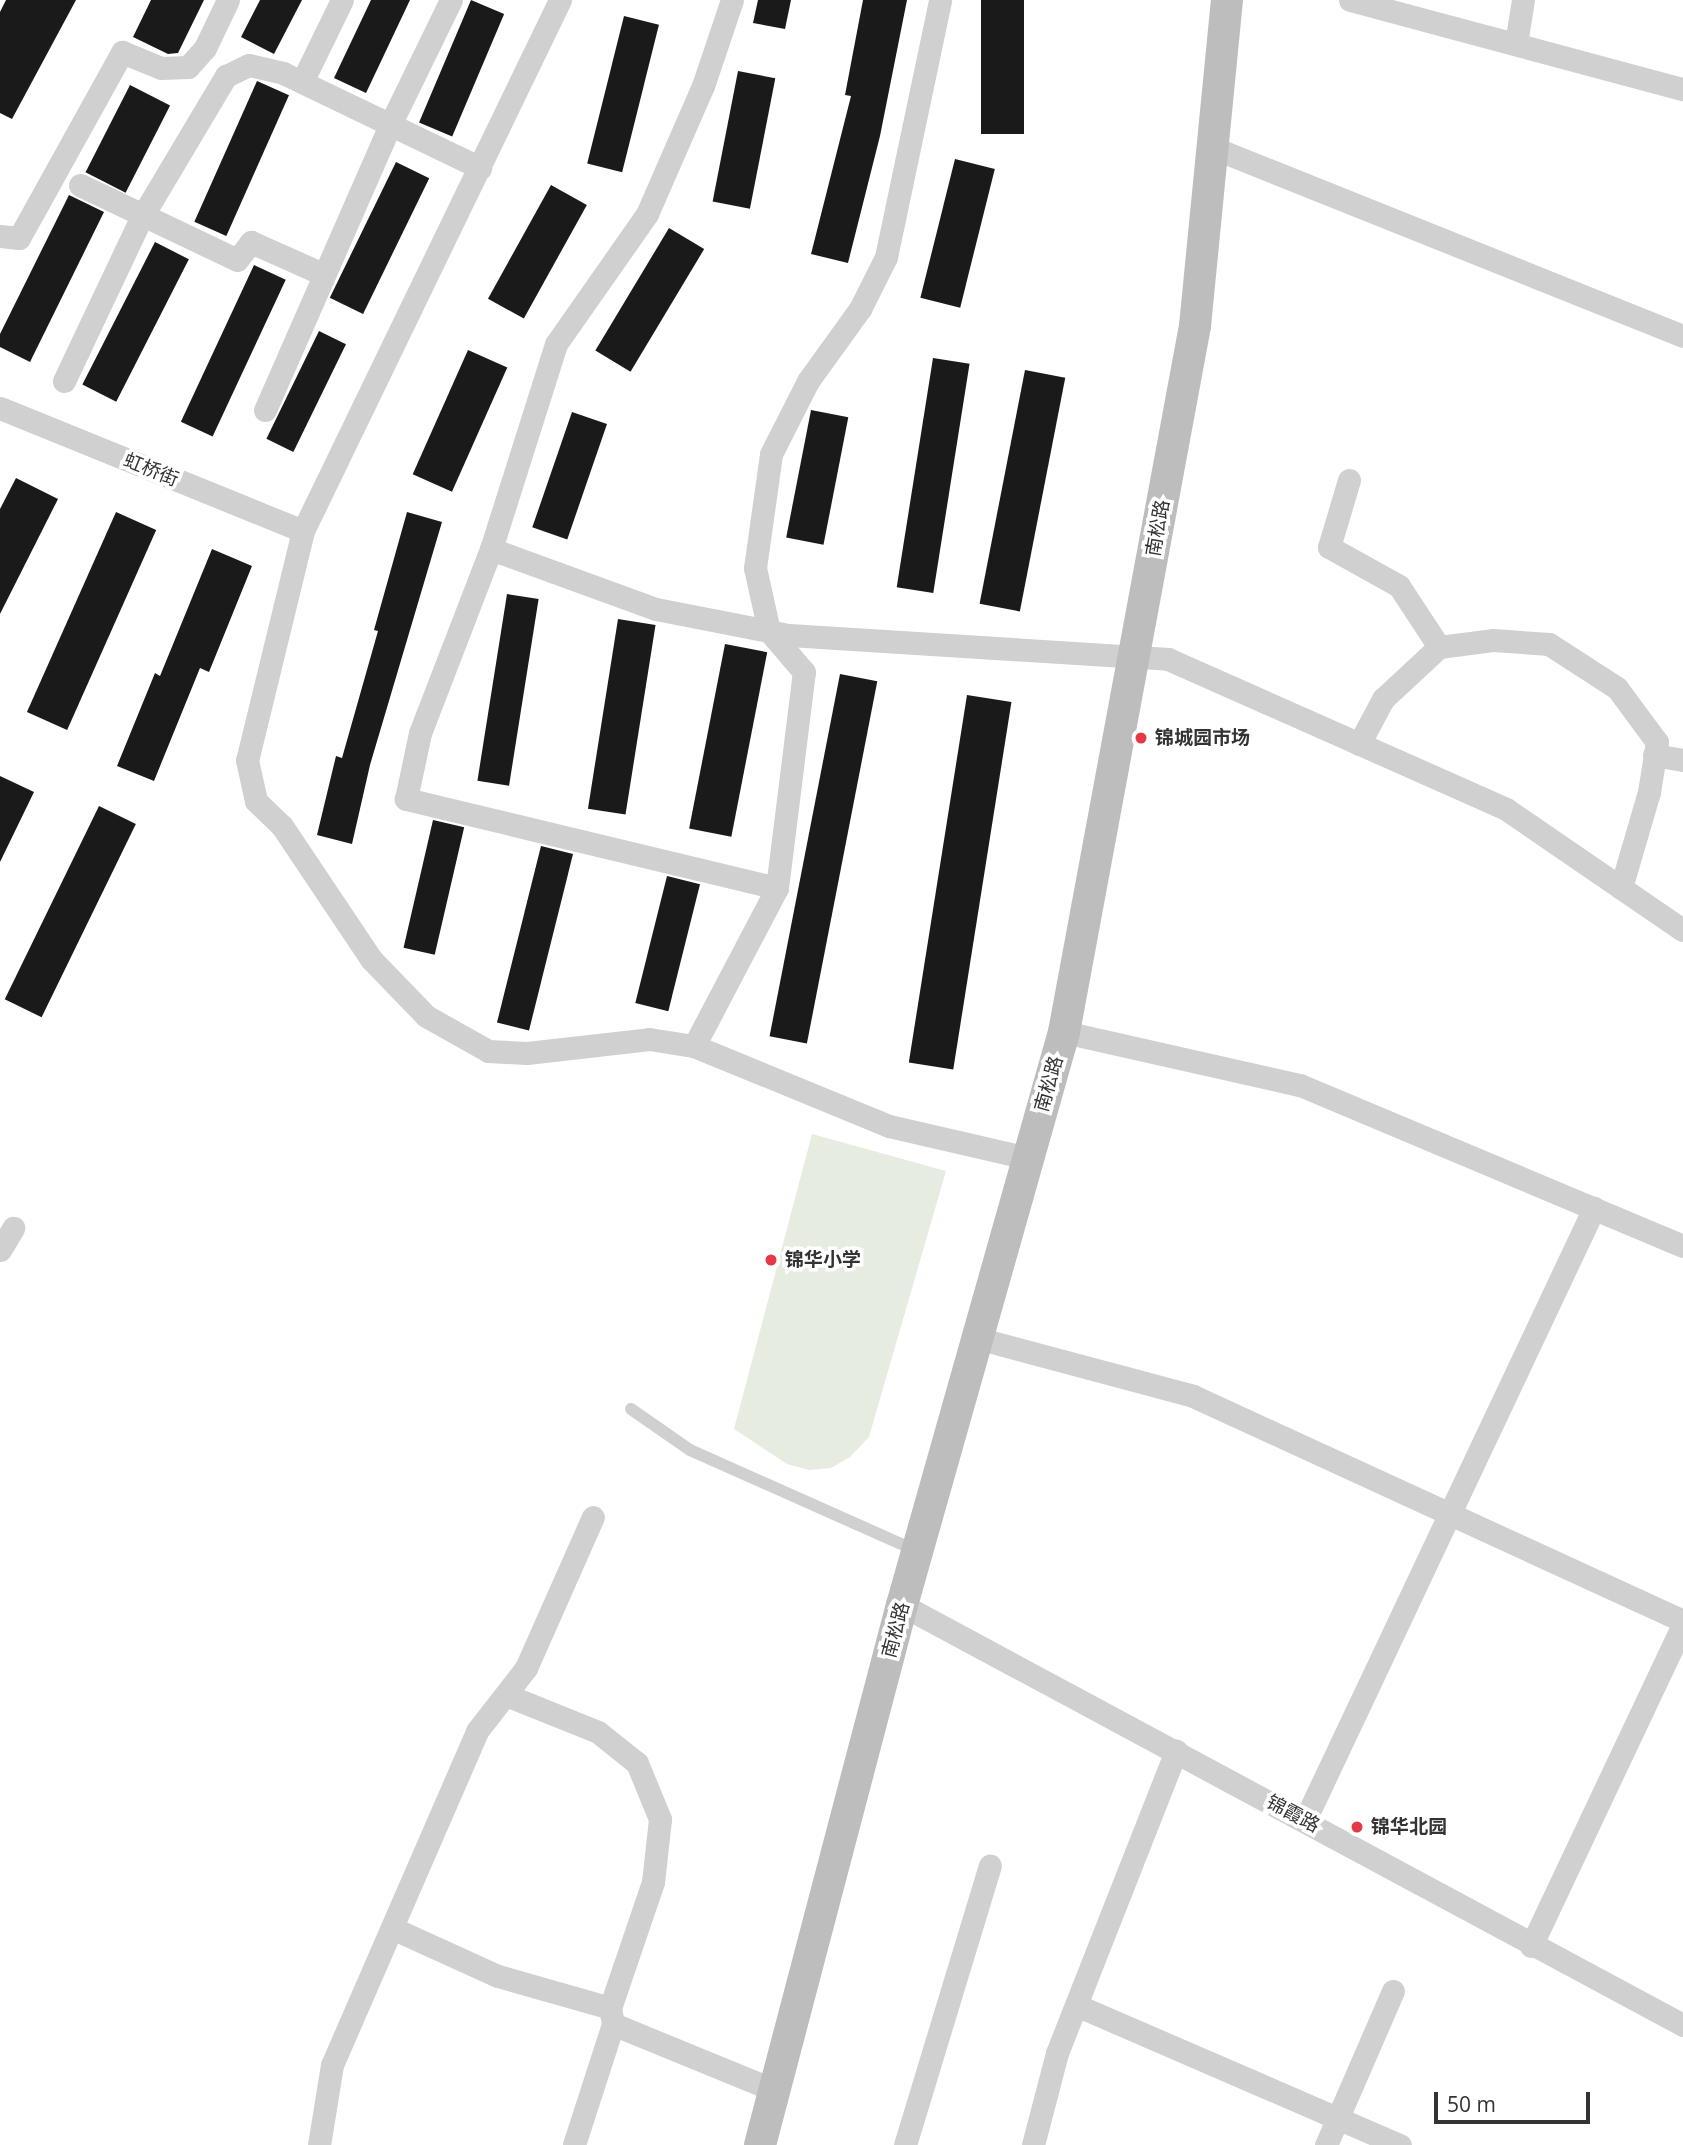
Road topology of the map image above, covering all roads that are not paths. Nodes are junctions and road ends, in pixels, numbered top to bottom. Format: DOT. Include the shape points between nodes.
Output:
graph roads {
  1 [pos="228,0"];
  2 [pos="342,0"];
  3 [pos="451,0"];
  4 [pos="560,0"];
  5 [pos="732,0"];
  6 [pos="940,0"];
  7 [pos="1227,0"];
  8 [pos="1350,0"];
  9 [pos="1522,0"];
  10 [pos="1516,44"];
  11 [pos="302,82"];
  12 [pos="1683,89"];
  13 [pos="390,125"];
  14 [pos="1214,148"];
  15 [pos="480,168"];
  16 [pos="80,185"];
  17 [pos="143,215"];
  18 [pos="0,236"];
  19 [pos="323,274"];
  20 [pos="1683,336"];
  21 [pos="64,381"];
  22 [pos="0,408"];
  23 [pos="265,410"];
  24 [pos="1349,480"];
  25 [pos="303,531"];
  26 [pos="491,549"];
  27 [pos="769,631"];
  28 [pos="1439,647"];
  29 [pos="1135,656"];
  30 [pos="1359,744"];
  31 [pos="1654,755"];
  32 [pos="1683,760"];
  33 [pos="777,888"];
  34 [pos="1621,888"];
  35 [pos="1683,930"];
  36 [pos="1064,1032"];
  37 [pos="694,1046"];
  38 [pos="1028,1158"];
  39 [pos="1594,1208"];
  40 [pos="13,1228"];
  41 [pos="1683,1246"];
  42 [pos="0,1250"];
  43 [pos="978,1338"];
  44 [pos="631,1409"];
  45 [pos="1450,1513"];
  46 [pos="593,1517"];
  47 [pos="917,1551"];
  48 [pos="902,1605"];
  49 [pos="1683,1623"];
  50 [pos="506,1695"];
  51 [pos="1176,1751"];
  52 [pos="1305,1820"];
  53 [pos="990,1866"];
  54 [pos="392,1928"];
  55 [pos="1531,1946"];
  56 [pos="1393,1990"];
  57 [pos="1076,2005"];
  58 [pos="611,2016"];
  59 [pos="1683,2025"];
  60 [pos="774,2090"];
  61 [pos="1339,2116"];
  62 [pos="319,2145"];
  63 [pos="574,2145"];
  64 [pos="760,2145"];
  65 [pos="905,2145"];
  66 [pos="1033,2145"];
  67 [pos="1326,2145"];
  68 [pos="1400,2145"];
  1 -- 18 [label="street" via="205,48 188,67 161,68 122,52 19,238"];
  2 -- 11 [label="street"];
  3 -- 13 [label="street"];
  4 -- 15 [label="street"];
  5 -- 26 [label="street" via="703,86 647,214 556,344"];
  6 -- 27 [label="street" via="886,257 860,309 808,381 771,454 755,568"];
  7 -- 14 [label="street, 南松路"];
  8 -- 10 [label="street"];
  9 -- 10 [label="street"];
  10 -- 12 [label="street"];
  11 -- 13 [label="street"];
  11 -- 17 [label="street" via="249,65 226,76"];
  13 -- 15 [label="street"];
  13 -- 19 [label="street"];
  14 -- 20 [label="street"];
  14 -- 29 [label="street, 南松路" via="1195,326"];
  15 -- 25 [label="street"];
  16 -- 17 [label="street"];
  17 -- 19 [label="street" via="237,260 251,242"];
  17 -- 21 [label="street"];
  19 -- 23 [label="street"];
  22 -- 25 [label="street, 虹桥街"];
  24 -- 28 [label="street" via="1329,547 1399,586"];
  25 -- 37 [label="street" via="247,760 256,801 282,826 371,959 426,1016 488,1051 527,1053 649,1039"];
  26 -- 27 [label="street" via="656,609"];
  26 -- 33 [label="street" via="420,733 406,799"];
  27 -- 29 [label="street"];
  27 -- 33 [label="street" via="804,672"];
  28 -- 30 [label="street" via="1383,699"];
  28 -- 31 [label="street" via="1493,640 1549,644 1616,688 1657,742"];
  29 -- 30 [label="street" via="1168,659"];
  29 -- 36 [label="street, 南松路"];
  30 -- 34 [label="street" via="1506,809"];
  31 -- 32 [label="street"];
  31 -- 34 [label="street"];
  33 -- 37 [label="street"];
  34 -- 35 [label="street"];
  36 -- 38 [label="street, 南松路"];
  36 -- 39 [label="street" via="1300,1085"];
  37 -- 38 [label="street" via="888,1126"];
  38 -- 43 [label="street, 南松路"];
  39 -- 41 [label="street"];
  39 -- 45 [label="street"];
  40 -- 42 [label="street"];
  43 -- 45 [label="street" via="1193,1396"];
  43 -- 47 [label="street, 南松路"];
  44 -- 47 [label="lane" via="662,1435 691,1450"];
  45 -- 49 [label="street"];
  45 -- 52 [label="street"];
  46 -- 50 [label="street" via="526,1668"];
  47 -- 48 [label="street, 南松路"];
  48 -- 51 [label="street, 锦霞路"];
  48 -- 60 [label="street, 南松路"];
  49 -- 55 [label="street"];
  50 -- 54 [label="street" via="477,1731"];
  50 -- 58 [label="street" via="598,1732 637,1763 660,1819 653,1882"];
  51 -- 52 [label="street, 锦霞路"];
  51 -- 57 [label="street"];
  52 -- 55 [label="street, 锦霞路"];
  53 -- 65 [label="street"];
  54 -- 58 [label="street" via="509,1980"];
  54 -- 62 [label="street" via="332,2065"];
  55 -- 59 [label="street, 锦霞路"];
  56 -- 61 [label="street"];
  57 -- 61 [label="street"];
  57 -- 66 [label="street" via="1057,2053"];
  58 -- 60 [label="street"];
  58 -- 63 [label="street"];
  60 -- 64 [label="street, 南松路"];
  61 -- 67 [label="street"];
  61 -- 68 [label="street"];
}
